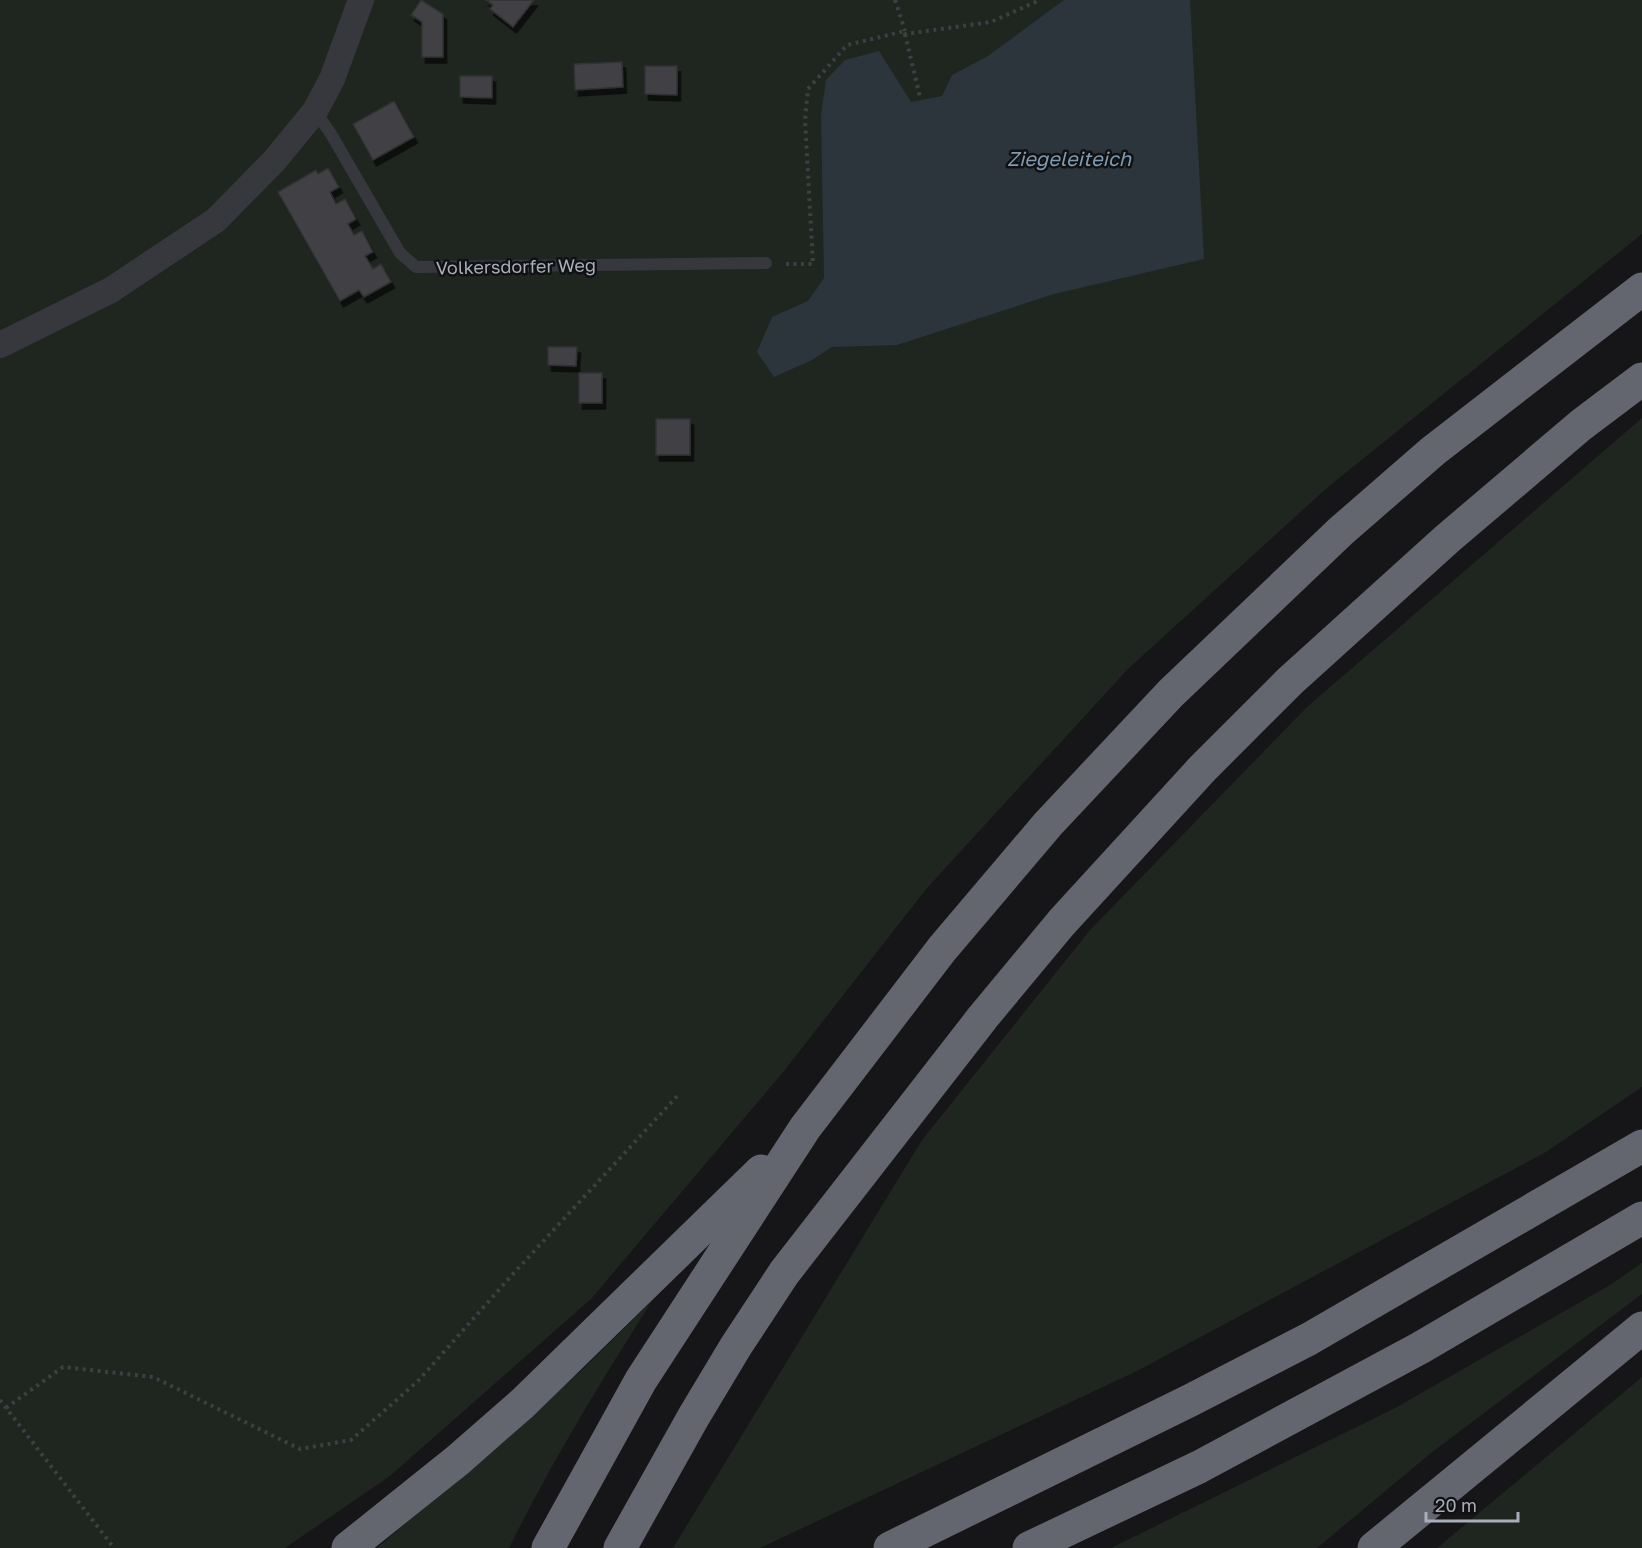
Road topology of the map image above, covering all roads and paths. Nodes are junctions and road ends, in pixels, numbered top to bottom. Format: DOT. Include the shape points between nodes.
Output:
graph roads {
  1 [pos="360,0"];
  2 [pos="895,0"];
  3 [pos="1041,0"];
  4 [pos="905,33"];
  5 [pos="920,97"];
  6 [pos="315,111"];
  7 [pos="766,263"];
  8 [pos="1642,289"];
  9 [pos="0,345"];
  10 [pos="1642,379"];
  11 [pos="680,1093"];
  12 [pos="805,1128"];
  13 [pos="1642,1146"];
  14 [pos="1642,1218"];
  15 [pos="1642,1328"];
  16 [pos="0,1400"];
  17 [pos="6,1408"];
  18 [pos="114,1548"];
  19 [pos="348,1548"];
  20 [pos="548,1548"];
  21 [pos="621,1548"];
  22 [pos="890,1548"];
  23 [pos="1029,1548"];
  24 [pos="1374,1548"];
  1 -- 6 [label="street" via="332,79"];
  2 -- 4 [label="path"];
  3 -- 4 [label="path" via="991,22"];
  4 -- 5 [label="path"];
  4 -- 7 [label="path" via="847,45 808,89 805,120 813,264"];
  6 -- 7 [label="lane, Volkersdorfer Weg" via="400,253 416,267"];
  6 -- 9 [label="street" via="274,161 216,220 111,290"];
  8 -- 12 [label="highway" via="1433,451 1341,531 1171,693 1032,842 942,949"];
  10 -- 21 [label="highway" via="1456,531 1290,681 1202,769 1062,922 784,1273 694,1416"];
  11 -- 17 [label="path" via="418,1381 351,1440 300,1449 153,1377 63,1367"];
  12 -- 19 [label="highway" via="523,1403"];
  12 -- 20 [label="highway" via="641,1380"];
  13 -- 22 [label="highway" via="1309,1339"];
  14 -- 23 [label="highway" via="1420,1348 1199,1467"];
  15 -- 24 [label="highway"];
  16 -- 17 [label="path"];
  17 -- 18 [label="path"];
}
